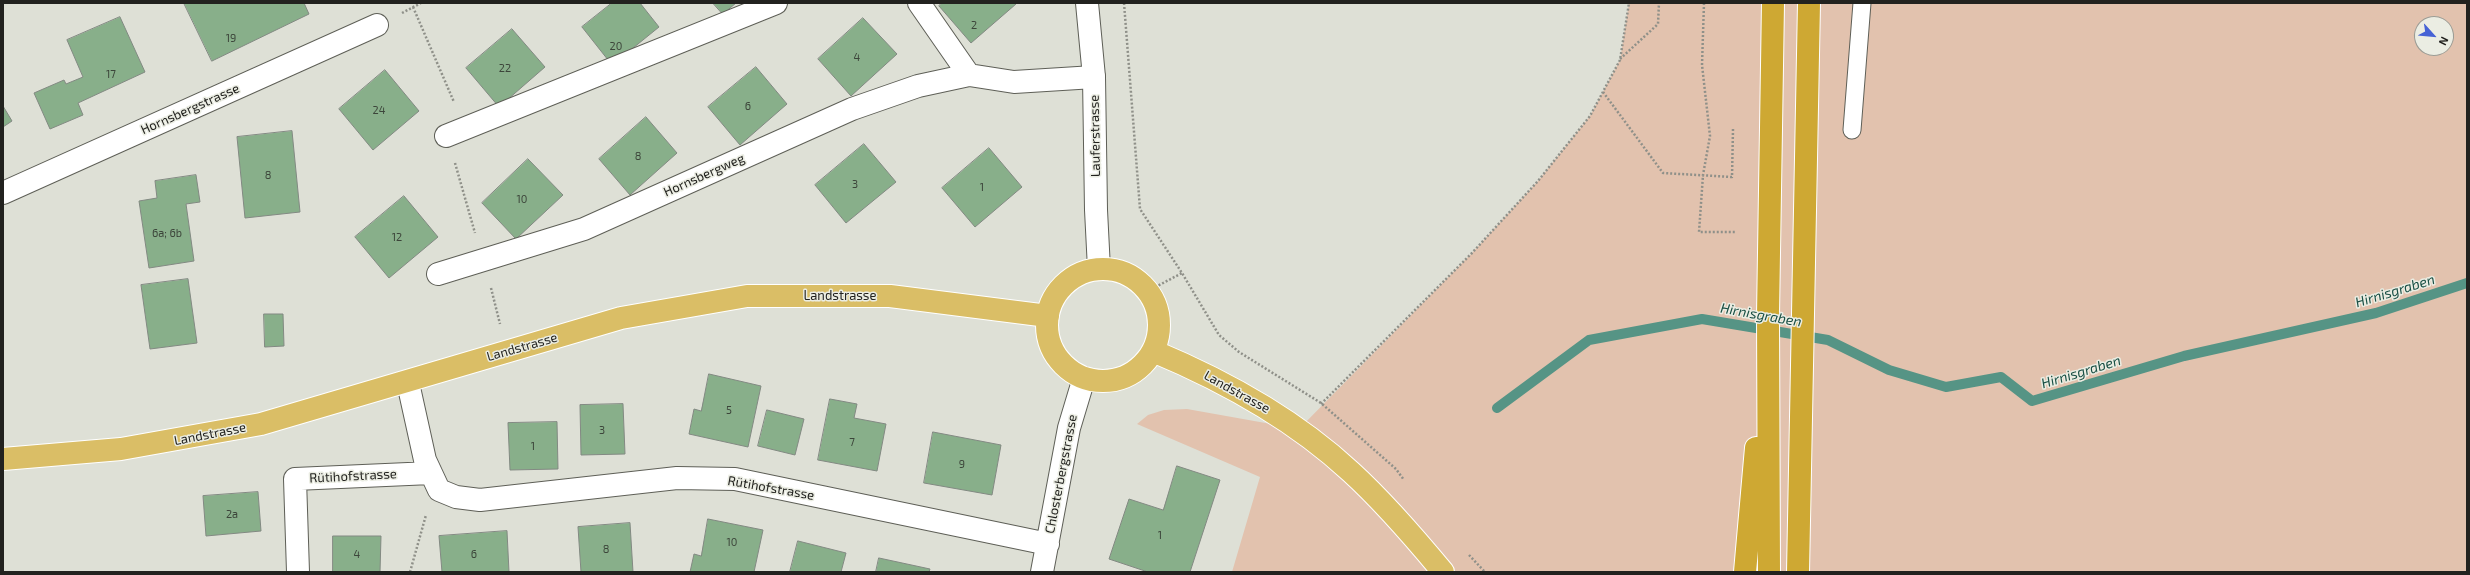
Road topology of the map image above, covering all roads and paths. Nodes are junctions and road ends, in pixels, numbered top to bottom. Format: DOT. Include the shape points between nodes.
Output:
graph roads {
  1 [pos="776,3"];
  2 [pos="919,3"];
  3 [pos="1087,3"];
  4 [pos="1124,3"];
  5 [pos="1629,3"];
  6 [pos="1659,3"];
  7 [pos="1704,3"];
  8 [pos="1773,3"];
  9 [pos="1809,3"];
  10 [pos="1862,3"];
  11 [pos="413,7"];
  12 [pos="378,25"];
  13 [pos="1620,60"];
  14 [pos="969,75"];
  15 [pos="1094,77"];
  16 [pos="1603,92"];
  17 [pos="455,105"];
  18 [pos="1733,129"];
  19 [pos="1852,130"];
  20 [pos="446,136"];
  21 [pos="1703,175"];
  22 [pos="3,193"];
  23 [pos="1736,232"];
  24 [pos="483,260"];
  25 [pos="1099,269"];
  26 [pos="1182,273"];
  27 [pos="438,274"];
  28 [pos="1148,291"];
  29 [pos="1048,316"];
  30 [pos="507,350"];
  31 [pos="1153,351"];
  32 [pos="1084,378"];
  33 [pos="1285,379"];
  34 [pos="408,382"];
  35 [pos="1307,436"];
  36 [pos="3,459"];
  37 [pos="1762,459"];
  38 [pos="435,481"];
  39 [pos="1048,544"];
  40 [pos="298,572"];
  41 [pos="410,572"];
  42 [pos="1042,572"];
  43 [pos="1444,572"];
  44 [pos="1745,572"];
  45 [pos="1769,572"];
  46 [pos="1798,572"];
  1 -- 20 [label="street"];
  2 -- 14 [label="street"];
  3 -- 15 [label="street, Lauferstrasse"];
  4 -- 26 [label="path" via="1140,209"];
  5 -- 13 [label="path"];
  6 -- 13 [label="path" via="1658,24"];
  7 -- 21 [label="path" via="1702,65 1710,136"];
  8 -- 37 [label="highway" via="1768,315"];
  9 -- 46 [label="highway"];
  10 -- 19 [label="lane"];
  11 -- 17 [label="path"];
  12 -- 22 [label="street, Hornsbergstrasse"];
  13 -- 16 [label="path"];
  14 -- 15 [label="street, Hornsbergweg" via="1014,82"];
  14 -- 24 [label="street, Hornsbergweg" via="918,86 852,109 584,229"];
  15 -- 25 [label="street, Lauferstrasse"];
  16 -- 21 [label="path" via="1663,173"];
  16 -- 35 [label="path" via="1590,116 1538,181 1472,253 1322,403"];
  18 -- 21 [label="path" via="1732,177"];
  20 -- 24 [label="path"];
  21 -- 23 [label="path" via="1698,232"];
  24 -- 27 [label="street, Hornsbergweg"];
  24 -- 30 [label="path"];
  25 -- 28 [label="main road" via="1129,275"];
  25 -- 29 [label="main road" via="1082,273 1070,280 1054,299"];
  26 -- 28 [label="path"];
  26 -- 33 [label="path" via="1219,335 1239,352"];
  28 -- 31 [label="main road" via="1158,312 1159,323"];
  29 -- 30 [label="main road, Landstrasse" via="890,296 748,296 621,318"];
  29 -- 32 [label="main road" via="1047,328 1054,351 1068,369"];
  30 -- 34 [label="main road, Landstrasse"];
  31 -- 32 [label="main road" via="1140,367 1120,378 1097,381"];
  31 -- 35 [label="main road, Landstrasse" via="1232,388"];
  32 -- 39 [label="street, Chlosterbergstrasse" via="1069,428"];
  34 -- 36 [label="main road, Landstrasse" via="276,420 217,433 121,449"];
  34 -- 38 [label="street" via="425,460"];
  35 -- 43 [label="main road, Landstrasse" via="1351,471 1397,518"];
  37 -- 44 [label="highway"];
  37 -- 45 [label="highway"];
  38 -- 39 [label="street, Rütihofstrasse" via="456,497 480,500 677,478 735,479"];
  38 -- 40 [label="street, Rütihofstrasse" via="296,479"];
  38 -- 41 [label="path"];
  39 -- 42 [label="street, Chlosterbergstrasse"];
}
